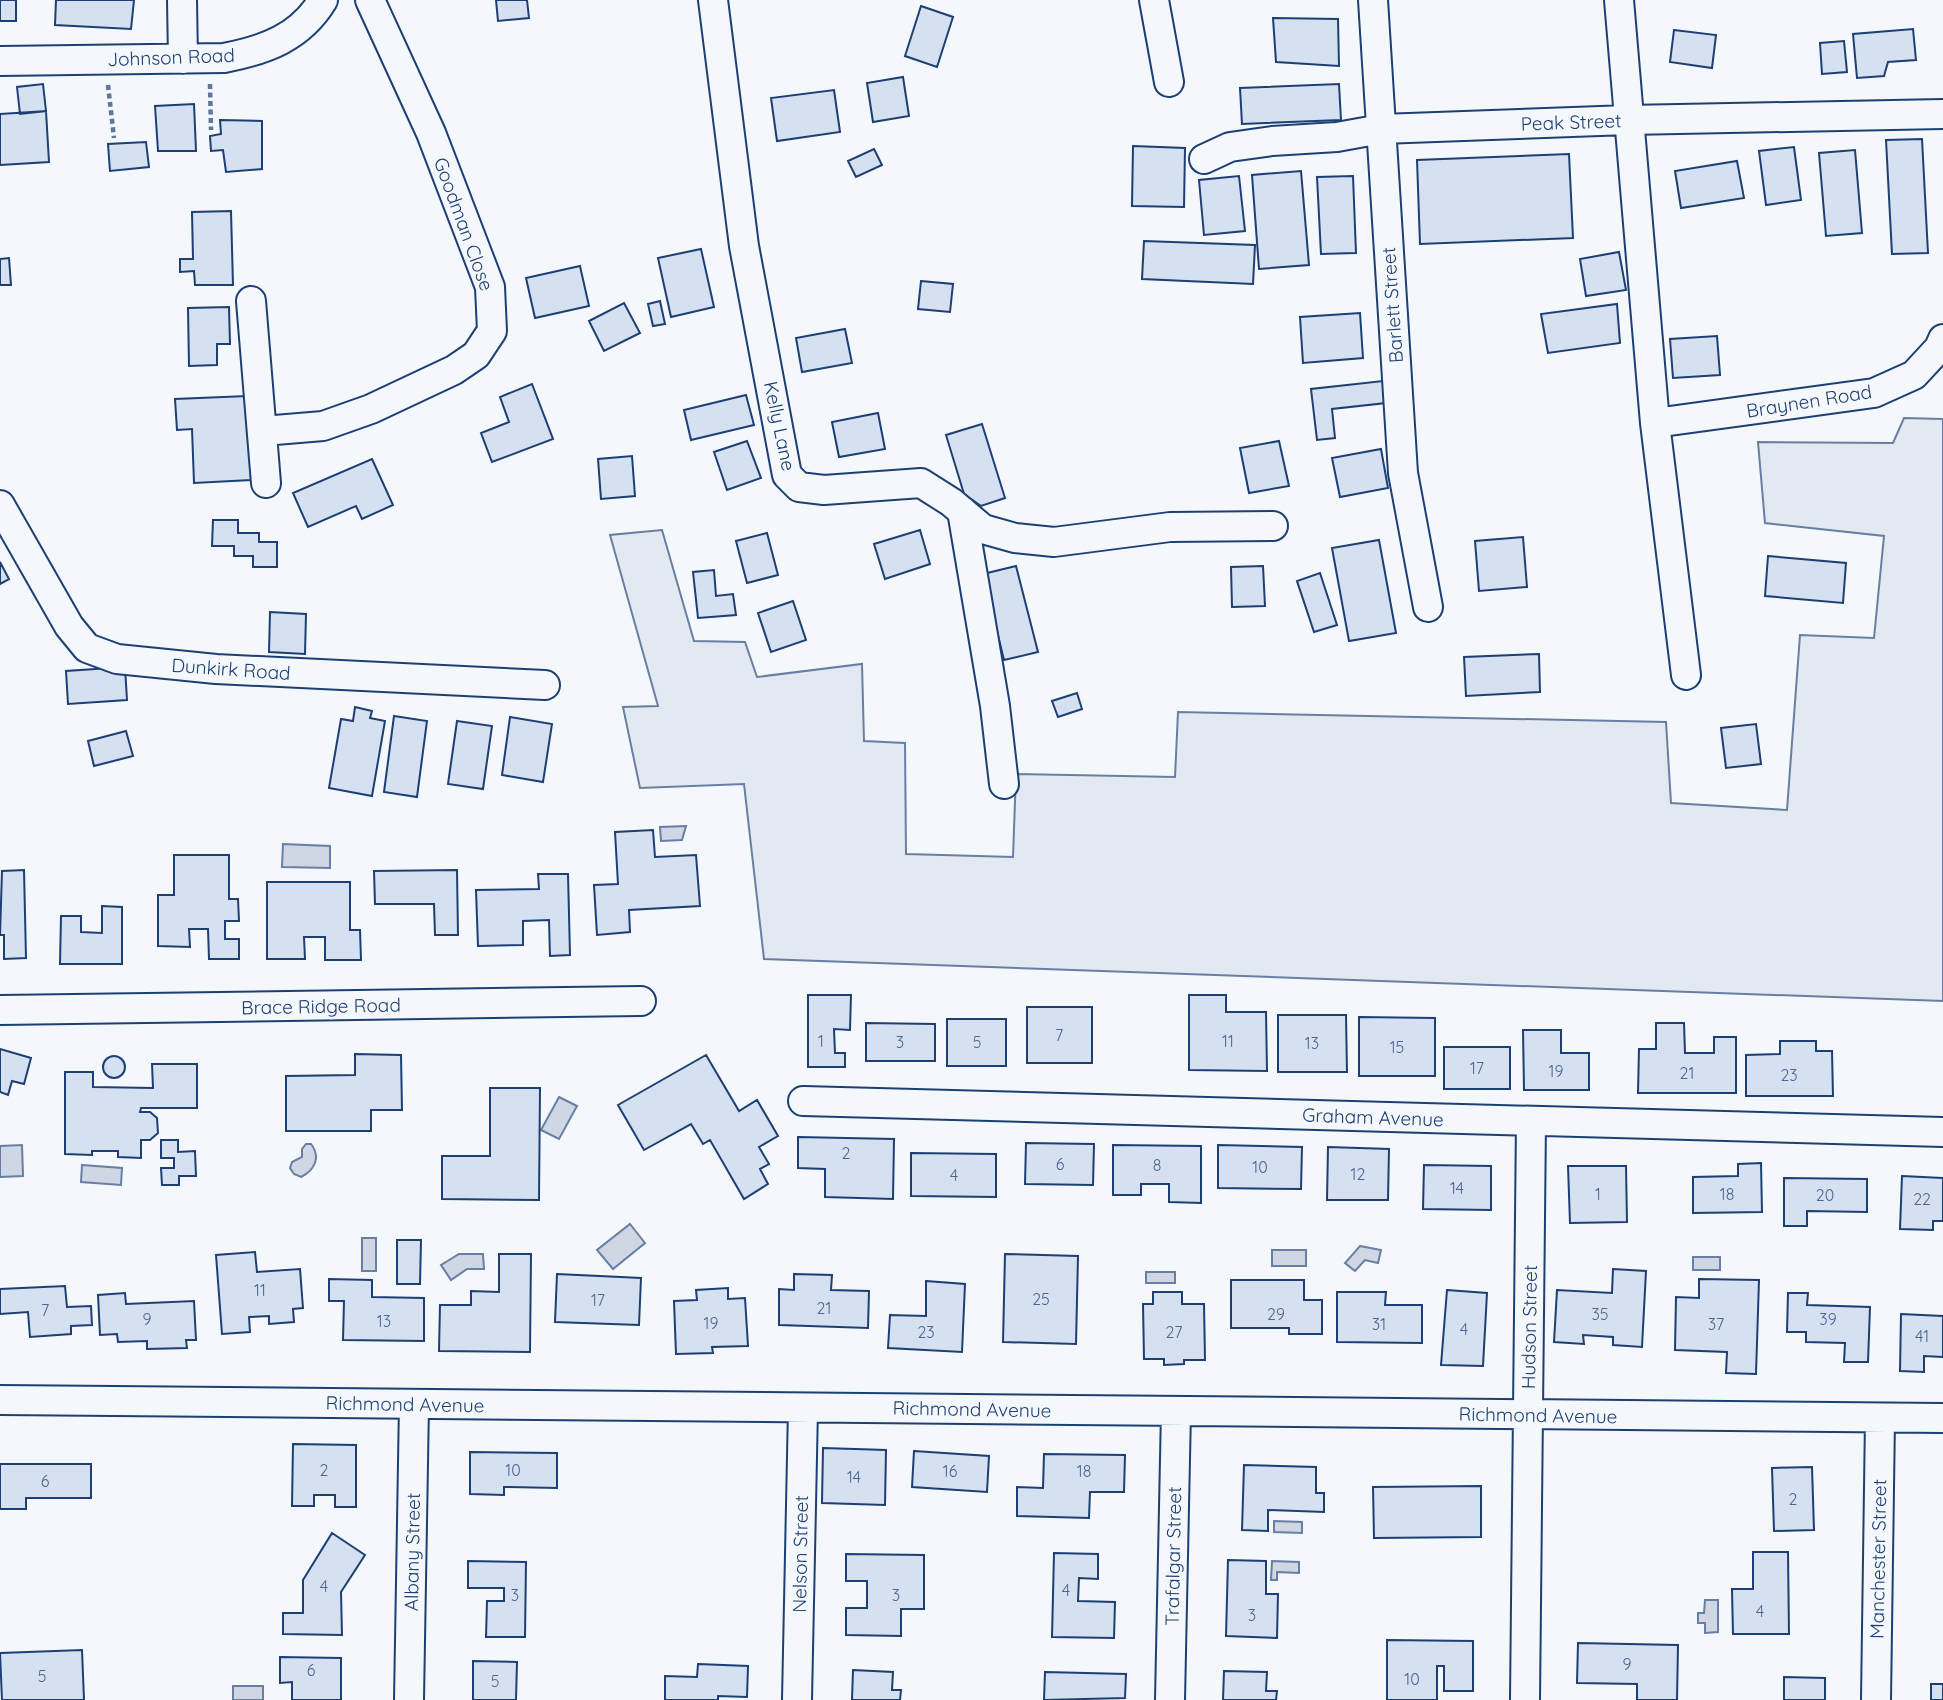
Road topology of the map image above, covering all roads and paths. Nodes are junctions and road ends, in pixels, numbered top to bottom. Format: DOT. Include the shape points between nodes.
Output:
graph roads {
  1 [pos="182,0"];
  2 [pos="323,0"];
  3 [pos="370,0"];
  4 [pos="713,0"];
  5 [pos="1154,0"];
  6 [pos="1373,0"];
  7 [pos="1619,0"];
  8 [pos="196,59"];
  9 [pos="106,60"];
  10 [pos="0,61"];
  11 [pos="1169,82"];
  12 [pos="1943,114"];
  13 [pos="1628,120"];
  14 [pos="1381,129"];
  15 [pos="211,130"];
  16 [pos="114,138"];
  17 [pos="1204,159"];
  18 [pos="251,301"];
  19 [pos="1943,339"];
  20 [pos="1655,423"];
  21 [pos="263,431"];
  22 [pos="266,483"];
  23 [pos="0,505"];
  24 [pos="962,512"];
  25 [pos="1273,526"];
  26 [pos="1428,607"];
  27 [pos="1686,675"];
  28 [pos="545,685"];
  29 [pos="1004,785"];
  30 [pos="641,1001"];
  31 [pos="0,1010"];
  32 [pos="803,1101"];
  33 [pos="1531,1121"];
  34 [pos="1943,1132"];
  35 [pos="0,1400"];
  36 [pos="414,1404"];
  37 [pos="803,1408"];
  38 [pos="1176,1411"];
  39 [pos="1528,1415"];
  40 [pos="1881,1418"];
  41 [pos="1943,1418"];
  42 [pos="409,1700"];
  43 [pos="797,1700"];
  44 [pos="1170,1700"];
  45 [pos="1525,1700"];
  46 [pos="1876,1700"];
  1 -- 8 [label="street"];
  2 -- 8 [label="street, Johnson Road" via="291,35 258,52"];
  3 -- 21 [label="street, Goodman Close" via="431,133 490,287 492,331 476,355 454,370 371,409 323,426"];
  4 -- 24 [label="street, Kelly Lane" via="744,246 787,475 799,487 824,491 921,483"];
  5 -- 11 [label="street"];
  6 -- 14 [label="street, Barlett Street"];
  7 -- 13 [label="street"];
  8 -- 9 [label="street, Johnson Road"];
  8 -- 15 [label="path"];
  9 -- 10 [label="street, Johnson Road"];
  9 -- 16 [label="path"];
  12 -- 13 [label="street, Peak Street"];
  13 -- 14 [label="street, Peak Street"];
  13 -- 20 [label="street"];
  14 -- 17 [label="street, Peak Street" via="1230,147"];
  14 -- 26 [label="street, Barlett Street" via="1403,473"];
  18 -- 21 [label="street"];
  19 -- 20 [label="street, Braynen Road" via="1914,375 1874,393"];
  20 -- 27 [label="street"];
  21 -- 22 [label="street"];
  23 -- 28 [label="street, Dunkirk Road" via="69,626 87,648 117,659 216,669"];
  24 -- 25 [label="street, Kelly Lane" via="983,529 1054,542 1170,527"];
  24 -- 29 [label="street"];
  30 -- 31 [label="street, Brace Ridge Road"];
  32 -- 33 [label="street, Graham Avenue"];
  33 -- 34 [label="street, Graham Avenue"];
  33 -- 39 [label="street, Hudson Street"];
  35 -- 36 [label="street, Richmond Avenue"];
  36 -- 37 [label="street, Richmond Avenue"];
  36 -- 42 [label="street, Albany Street"];
  37 -- 38 [label="street, Richmond Avenue"];
  37 -- 43 [label="street, Nelson Street"];
  38 -- 39 [label="street, Richmond Avenue"];
  38 -- 44 [label="street, Trafalgar Street"];
  39 -- 40 [label="street, Richmond Avenue"];
  39 -- 45 [label="street, Hudson Street"];
  40 -- 41 [label="street, Richmond Avenue"];
  40 -- 46 [label="street, Manchester Street"];
}
